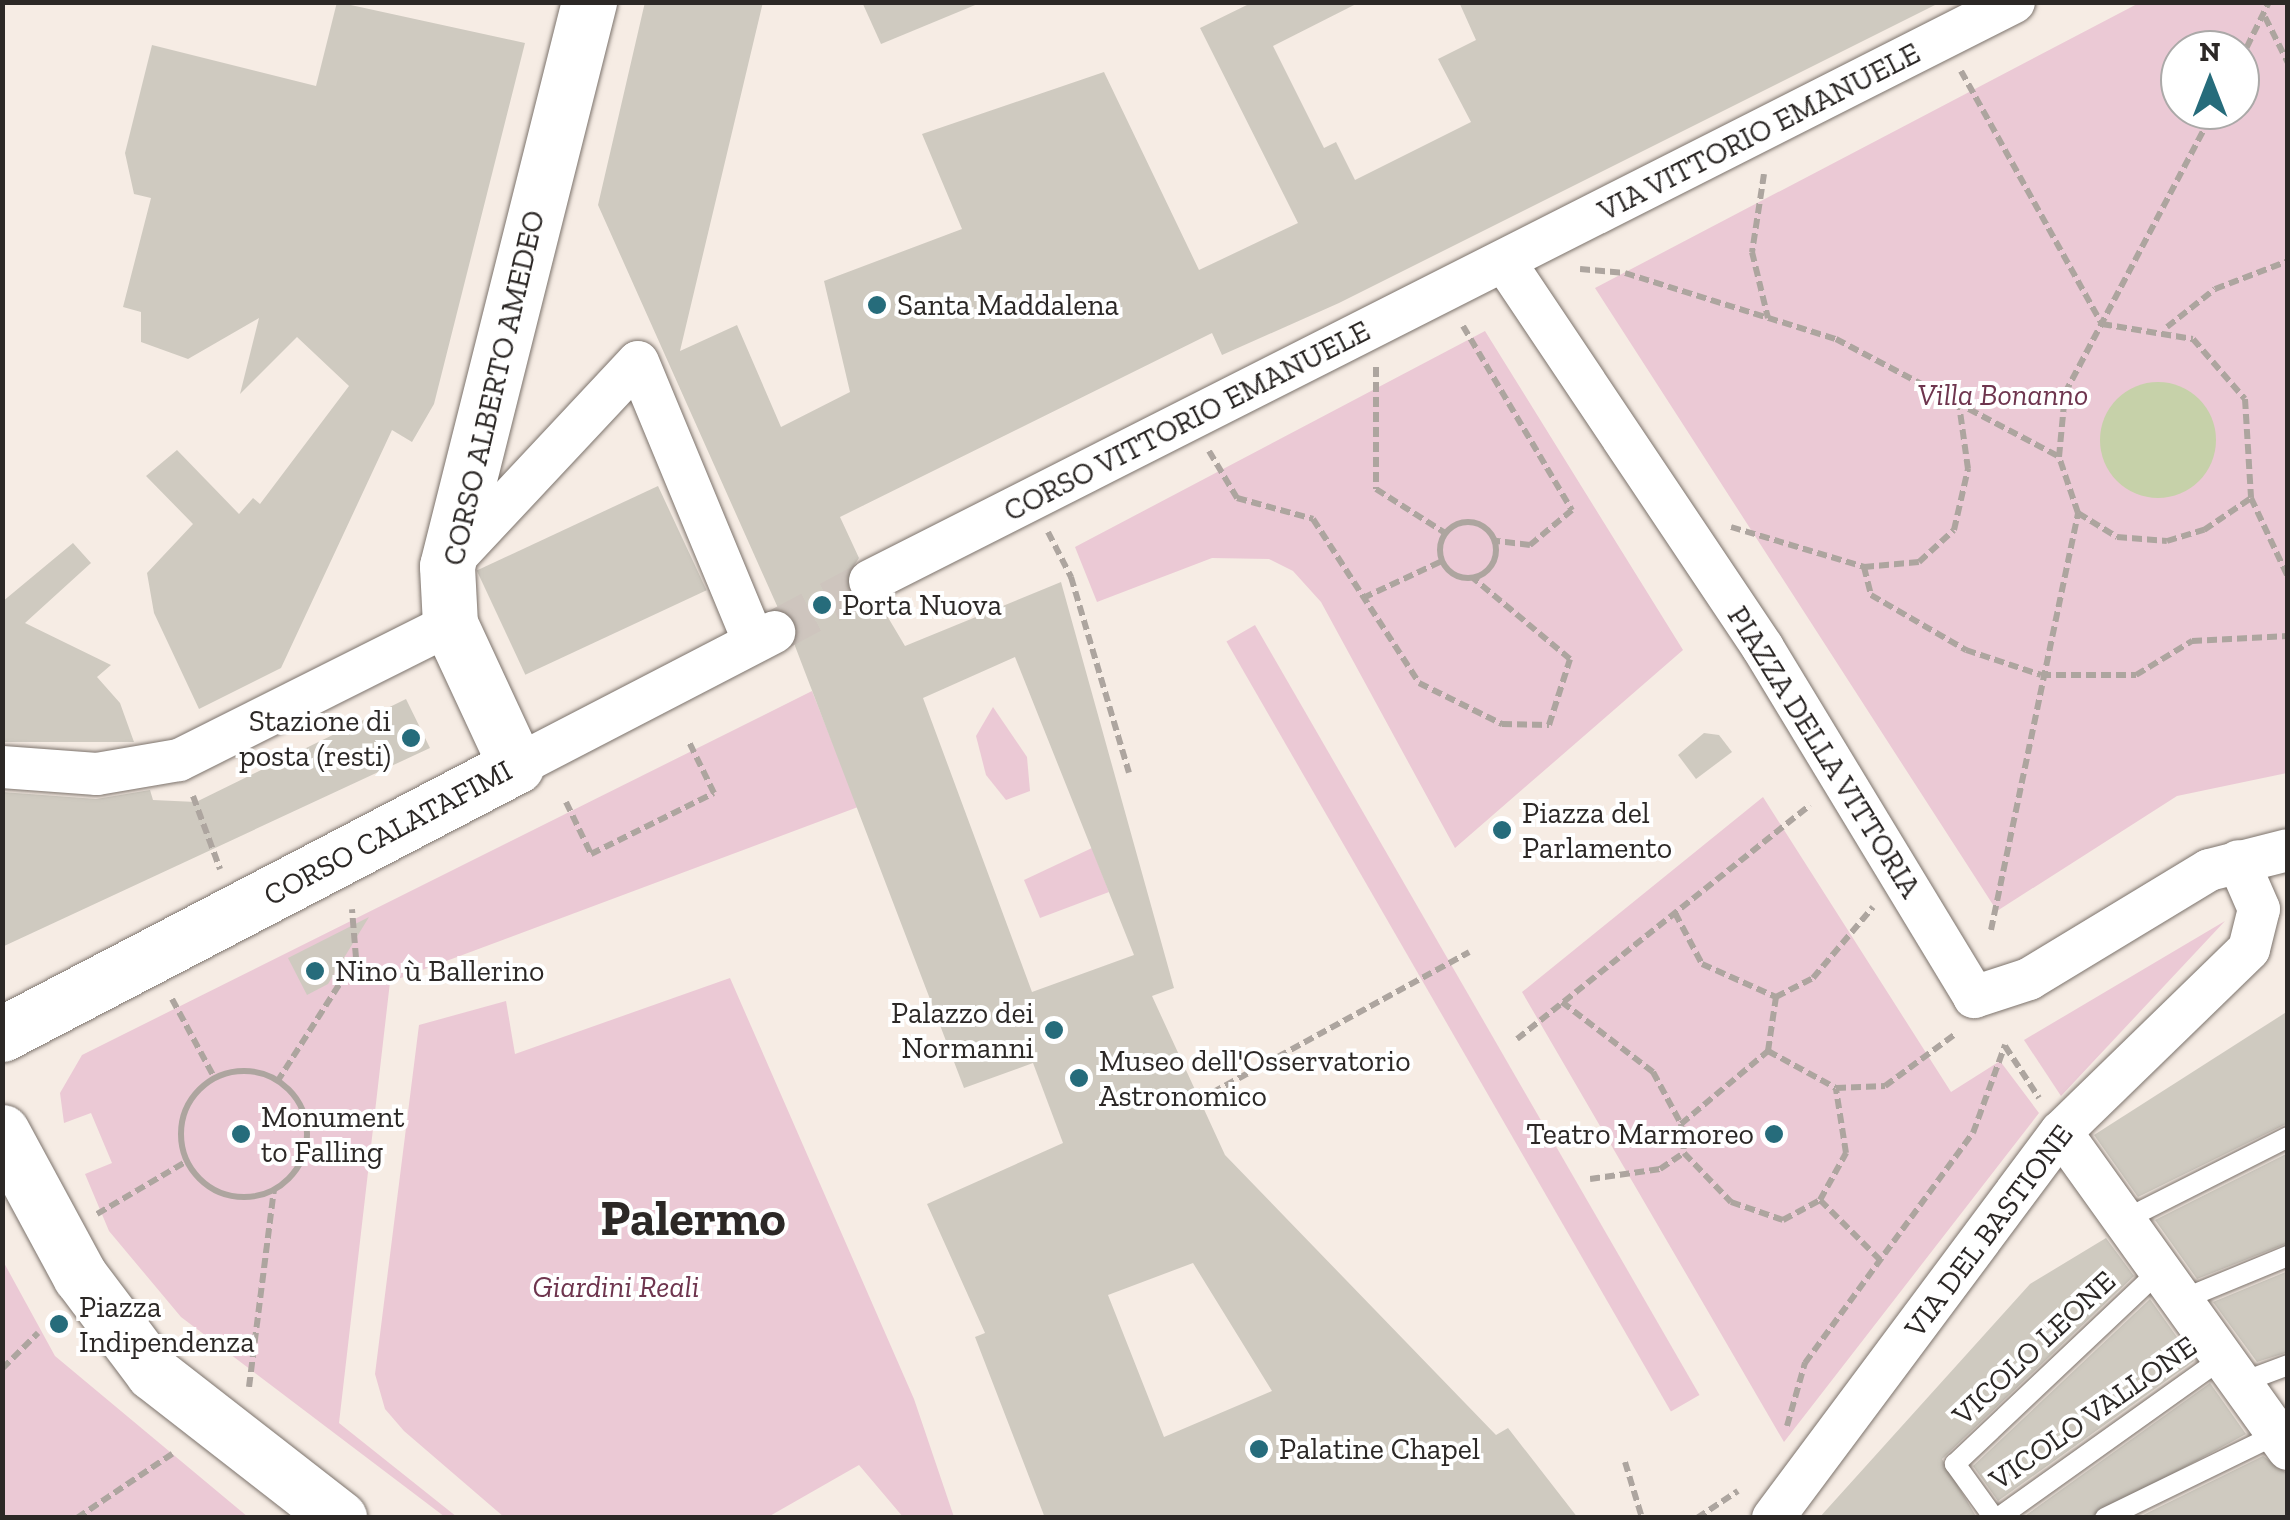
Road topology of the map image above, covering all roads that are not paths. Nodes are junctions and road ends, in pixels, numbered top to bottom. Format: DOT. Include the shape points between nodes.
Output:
graph roads {
  1 [pos="2014,2"];
  2 [pos="585,3"];
  3 [pos="1504,261"];
  4 [pos="447,566"];
  5 [pos="870,582"];
  6 [pos="450,624"];
  7 [pos="516,766"];
  8 [pos="2,767"];
  9 [pos="2288,850"];
  10 [pos="2238,861"];
  11 [pos="2272,922"];
  12 [pos="2,1034"];
  13 [pos="2,1132"];
  14 [pos="2061,1132"];
  15 [pos="2288,1137"];
  16 [pos="2124,1220"];
  17 [pos="2288,1256"];
  18 [pos="2170,1286"];
  19 [pos="2288,1365"];
  20 [pos="2231,1370"];
  21 [pos="2282,1442"];
  22 [pos="339,1518"];
  23 [pos="1773,1518"];
  24 [pos="1996,1518"];
  25 [pos="2105,1518"];
  1 -- 3 [label="street, VIA VITTORIO EMANUELE"];
  2 -- 4 [label="street, CORSO ALBERTO AMEDEO"];
  3 -- 5 [label="street, CORSO VITTORIO EMANUELE"];
  3 -- 10 [label="street, PIAZZA DELLA VITTORIA" via="1676,518 1974,997 2030,979"];
  4 -- 6 [label="street, CORSO ALBERTO AMEDEO"];
  4 -- 7 [label="street, CORSO CALATAFIMI" via="638,362 764,637"];
  6 -- 7 [label="street, CORSO ALBERTO AMEDEO"];
  6 -- 8 [label="street" via="179,760 97,774"];
  7 -- 12 [label="street, CORSO CALATAFIMI"];
  9 -- 10 [label="street"];
  10 -- 11 [label="street, VIA DEL BASTIONE"];
  11 -- 14 [label="street, VIA DEL BASTIONE" via="2221,982"];
  13 -- 22 [label="street" via="80,1276 153,1372"];
  14 -- 16 [label="street"];
  14 -- 23 [label="street, VIA DEL BASTIONE"];
  15 -- 16 [label="lane"];
  16 -- 18 [label="street"];
  17 -- 18 [label="lane"];
  18 -- 20 [label="street"];
  18 -- 24 [label="lane, VICOLO LEONE" via="1955,1464"];
  19 -- 20 [label="lane, VICOLO VALLONE"];
  20 -- 21 [label="street"];
  20 -- 24 [label="lane, VICOLO VALLONE"];
  21 -- 25 [label="lane"];
}
